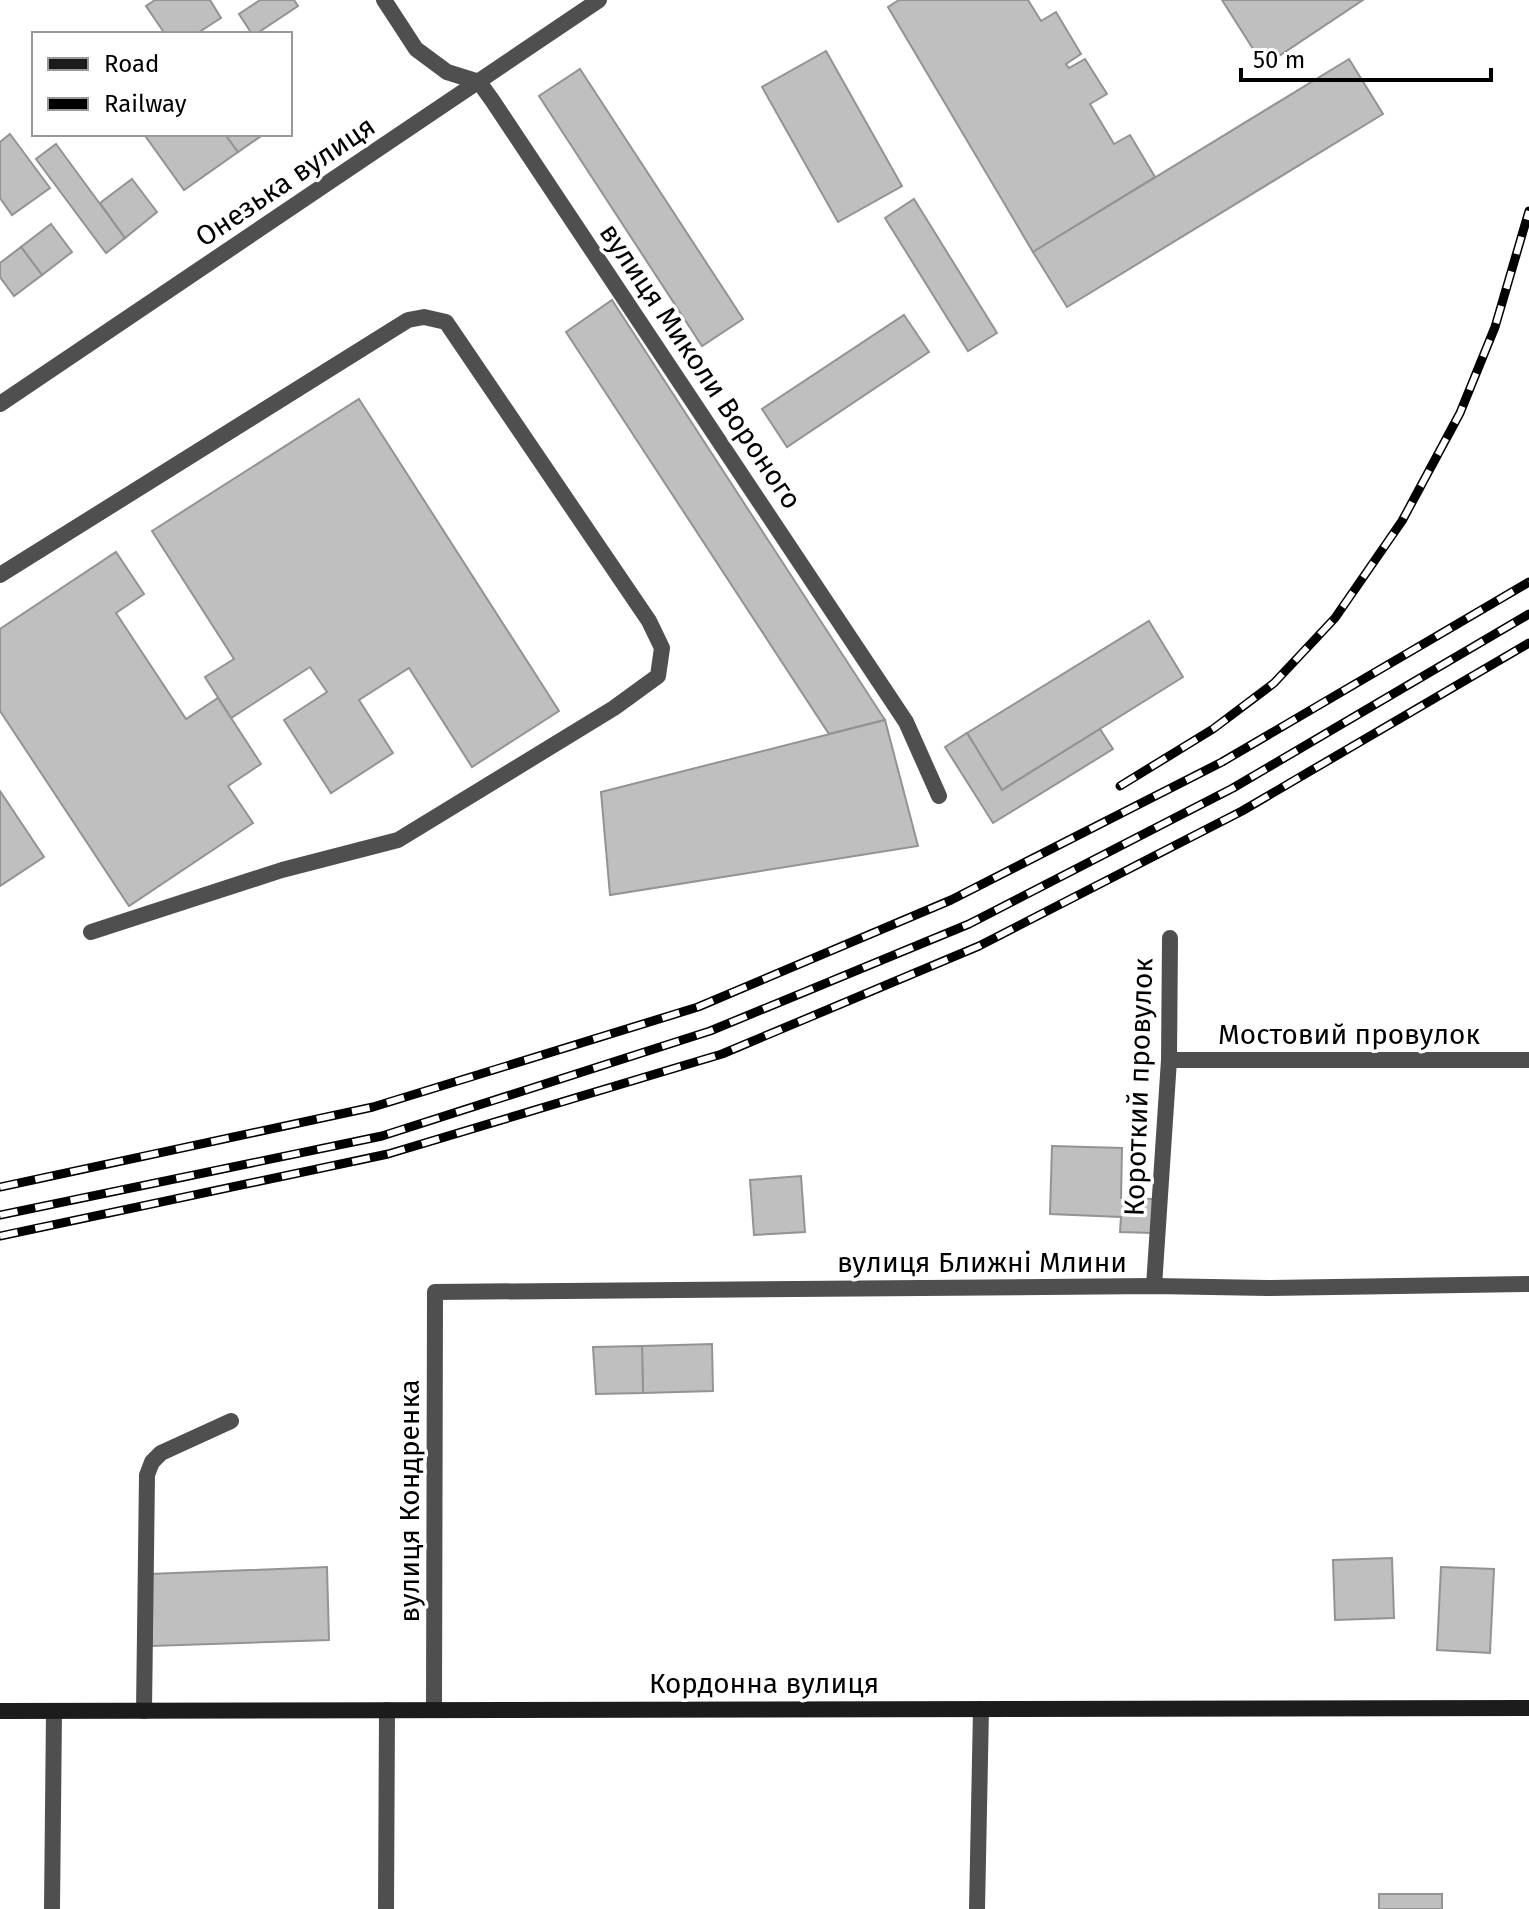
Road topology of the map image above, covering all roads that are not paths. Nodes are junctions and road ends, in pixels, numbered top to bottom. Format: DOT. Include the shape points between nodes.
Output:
graph roads {
  1 [pos="384,0"];
  2 [pos="599,0"];
  3 [pos="479,82"];
  4 [pos="0,404"];
  5 [pos="0,575"];
  6 [pos="939,796"];
  7 [pos="91,932"];
  8 [pos="1170,938"];
  9 [pos="1169,1060"];
  10 [pos="1529,1060"];
  11 [pos="1529,1284"];
  12 [pos="1154,1286"];
  13 [pos="435,1292"];
  14 [pos="231,1421"];
  15 [pos="1529,1708"];
  16 [pos="981,1709"];
  17 [pos="387,1710"];
  18 [pos="434,1710"];
  19 [pos="0,1711"];
  20 [pos="54,1711"];
  21 [pos="144,1711"];
  22 [pos="52,1909"];
  23 [pos="386,1909"];
  24 [pos="977,1909"];
  1 -- 3 [label="street" via="416,49 447,72"];
  2 -- 3 [label="street, Онезька вулиця"];
  3 -- 4 [label="street, Онезька вулиця"];
  3 -- 6 [label="street, вулиця Миколи Вороного" via="906,722"];
  5 -- 7 [label="street" via="408,320 424,317 446,322 649,621 662,648 658,676 398,840 282,870"];
  8 -- 9 [label="street, Короткий провулок"];
  9 -- 10 [label="street, Мостовий провулок"];
  9 -- 12 [label="street, Короткий провулок"];
  11 -- 12 [label="street, вулиця Ближні Млини"];
  12 -- 13 [label="street, вулиця Ближні Млини"];
  13 -- 18 [label="street, вулиця Кондренка"];
  14 -- 21 [label="street" via="161,1453 147,1475"];
  15 -- 16 [label="main road, Кордонна вулиця"];
  16 -- 18 [label="main road, Кордонна вулиця"];
  16 -- 24 [label="street"];
  17 -- 18 [label="main road, Кордонна вулиця"];
  17 -- 21 [label="main road, Кордонна вулиця"];
  17 -- 23 [label="street"];
  19 -- 20 [label="main road, Кордонна вулиця"];
  20 -- 21 [label="main road, Кордонна вулиця"];
  20 -- 22 [label="street"];
}
